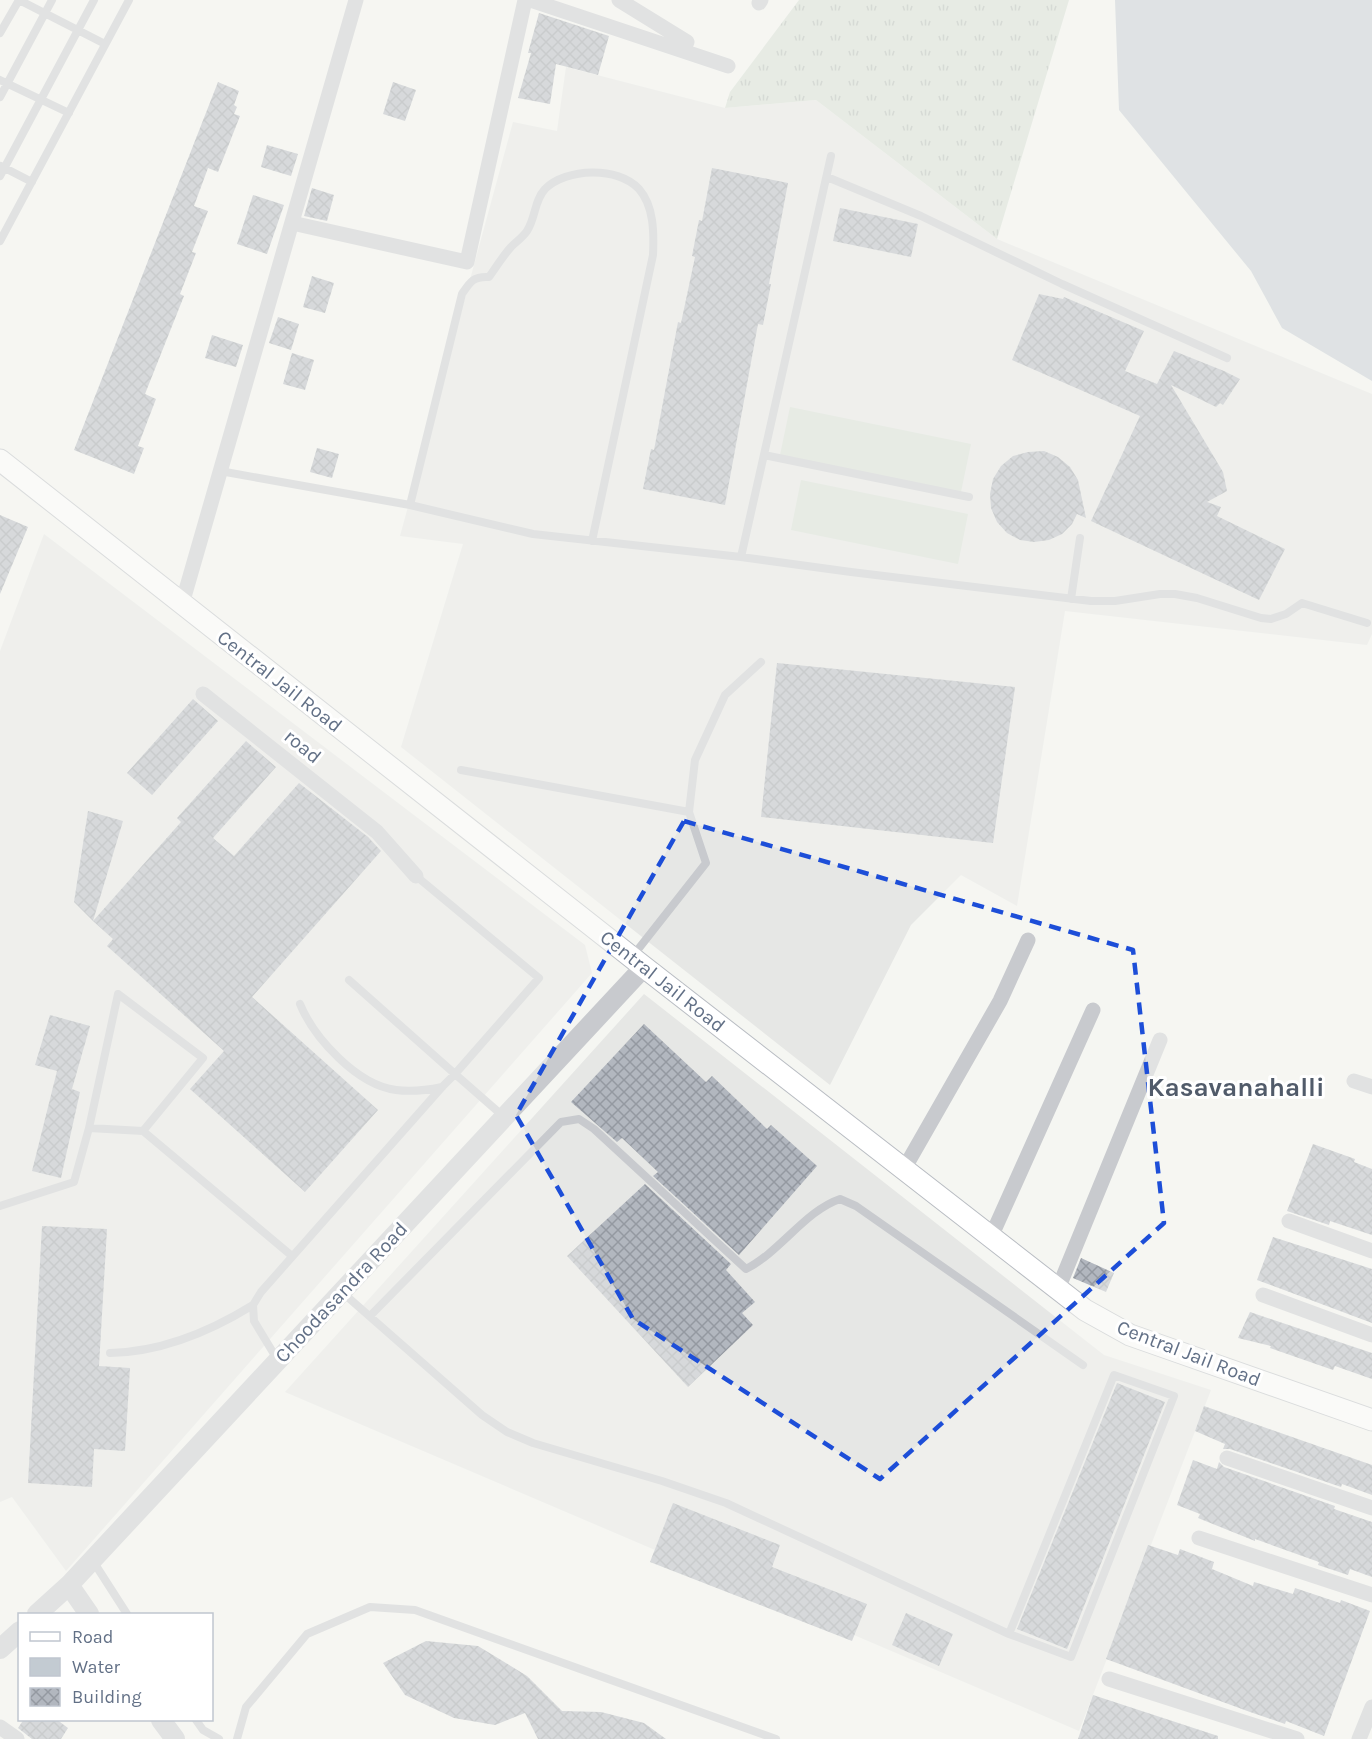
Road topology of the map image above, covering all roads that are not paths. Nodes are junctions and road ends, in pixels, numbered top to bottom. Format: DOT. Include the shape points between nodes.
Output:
graph roads {
  1 [pos="19,0"];
  2 [pos="52,0"];
  3 [pos="94,0"];
  4 [pos="129,0"];
  5 [pos="356,0"];
  6 [pos="527,0"];
  7 [pos="619,0"];
  8 [pos="45,12"];
  9 [pos="78,30"];
  10 [pos="0,33"];
  11 [pos="687,42"];
  12 [pos="105,44"];
  13 [pos="728,66"];
  14 [pos="4,82"];
  15 [pos="0,97"];
  16 [pos="41,99"];
  17 [pos="69,113"];
  18 [pos="831,156"];
  19 [pos="2,166"];
  20 [pos="0,176"];
  21 [pos="827,177"];
  22 [pos="32,182"];
  23 [pos="292,223"];
  24 [pos="0,241"];
  25 [pos="1227,358"];
  26 [pos="764,455"];
  27 [pos="0,460"];
  28 [pos="219,470"];
  29 [pos="969,497"];
  30 [pos="410,505"];
  31 [pos="1080,538"];
  32 [pos="592,541"];
  33 [pos="741,556"];
  34 [pos="1071,598"];
  35 [pos="182,604"];
  36 [pos="1367,623"];
  37 [pos="761,662"];
  38 [pos="203,694"];
  39 [pos="461,770"];
  40 [pos="689,812"];
  41 [pos="416,876"];
  42 [pos="1028,940"];
  43 [pos="638,962"];
  44 [pos="349,980"];
  45 [pos="300,1004"];
  46 [pos="1093,1010"];
  47 [pos="1160,1040"];
  48 [pos="455,1074"];
  49 [pos="1354,1081"];
  50 [pos="442,1087"];
  51 [pos="1372,1087"];
  52 [pos="504,1117"];
  53 [pos="89,1128"];
  54 [pos="143,1131"];
  55 [pos="904,1169"];
  56 [pos="0,1206"];
  57 [pos="1289,1221"];
  58 [pos="991,1237"];
  59 [pos="1372,1251"];
  60 [pos="292,1256"];
  61 [pos="1058,1289"];
  62 [pos="342,1292"];
  63 [pos="1263,1295"];
  64 [pos="253,1305"];
  65 [pos="370,1316"];
  66 [pos="1372,1335"];
  67 [pos="110,1353"];
  68 [pos="278,1360"];
  69 [pos="1083,1365"];
  70 [pos="1372,1420"];
  71 [pos="1227,1458"];
  72 [pos="1372,1508"];
  73 [pos="1199,1538"];
  74 [pos="92,1559"];
  75 [pos="69,1585"];
  76 [pos="1372,1595"];
  77 [pos="38,1613"];
  78 [pos="88,1613"];
  79 [pos="126,1613"];
  80 [pos="18,1633"];
  81 [pos="1009,1634"];
  82 [pos="0,1649"];
  83 [pos="1108,1679"];
  84 [pos="1372,1707"];
  85 [pos="162,1721"];
  86 [pos="197,1721"];
  87 [pos="0,1727"];
  88 [pos="16,1739"];
  89 [pos="175,1739"];
  90 [pos="219,1739"];
  91 [pos="237,1739"];
  92 [pos="776,1739"];
  93 [pos="1297,1739"];
  94 [pos="1359,1739"];
  1 -- 8 [label="lane"];
  1 -- 10 [label="lane"];
  2 -- 8 [label="lane"];
  3 -- 9 [label="lane"];
  4 -- 12 [label="lane"];
  5 -- 23 [label="street"];
  6 -- 13 [label="street"];
  6 -- 23 [label="street" via="467,262"];
  7 -- 11 [label="street"];
  8 -- 9 [label="lane"];
  8 -- 14 [label="lane"];
  9 -- 12 [label="lane"];
  9 -- 16 [label="lane"];
  12 -- 17 [label="lane"];
  14 -- 15 [label="lane"];
  14 -- 16 [label="lane"];
  16 -- 17 [label="lane"];
  16 -- 19 [label="lane"];
  17 -- 22 [label="lane"];
  18 -- 21 [label="lane"];
  19 -- 20 [label="lane"];
  19 -- 22 [label="lane"];
  21 -- 25 [label="lane" via="921,216"];
  21 -- 26 [label="lane"];
  22 -- 24 [label="lane"];
  23 -- 28 [label="street"];
  26 -- 29 [label="lane"];
  26 -- 33 [label="lane"];
  27 -- 35 [label="main road, Central Jail Road"];
  28 -- 30 [label="lane"];
  28 -- 35 [label="street"];
  30 -- 32 [label="lane" via="533,534"];
  30 -- 32 [label="lane" via="462,294 478,276 489,277 527,231 538,199 547,188 564,177 584,172 607,174 627,180 639,189 650,208 654,255"];
  31 -- 34 [label="lane"];
  32 -- 33 [label="lane"];
  33 -- 34 [label="lane"];
  34 -- 36 [label="lane" via="1115,601 1175,594 1271,619 1302,603"];
  35 -- 43 [label="main road, Central Jail Road"];
  37 -- 40 [label="lane" via="725,695 695,760"];
  38 -- 41 [label="street, road" via="377,832"];
  39 -- 40 [label="lane"];
  40 -- 43 [label="lane" via="706,863"];
  41 -- 48 [label="lane" via="539,978"];
  42 -- 55 [label="street" via="1000,1000"];
  43 -- 52 [label="street, Choodasandra Road"];
  43 -- 55 [label="main road, Central Jail Road"];
  44 -- 48 [label="lane"];
  45 -- 50 [label="lane" via="307,1020 332,1052 369,1081 398,1090"];
  46 -- 58 [label="street"];
  47 -- 61 [label="street"];
  48 -- 50 [label="lane"];
  48 -- 52 [label="lane"];
  49 -- 51 [label="street"];
  50 -- 60 [label="lane"];
  52 -- 62 [label="street, Choodasandra Road"];
  53 -- 54 [label="lane"];
  53 -- 54 [label="lane" via="118,994 203,1058"];
  53 -- 56 [label="lane" via="74,1182"];
  54 -- 60 [label="lane"];
  55 -- 58 [label="main road, Central Jail Road"];
  57 -- 59 [label="street"];
  58 -- 61 [label="main road, Central Jail Road"];
  60 -- 64 [label="lane"];
  61 -- 70 [label="main road, Central Jail Road" via="1085,1310 1130,1335"];
  62 -- 65 [label="lane"];
  62 -- 68 [label="street, Choodasandra Road"];
  63 -- 66 [label="street"];
  64 -- 67 [label="lane" via="208,1330 128,1353"];
  64 -- 68 [label="lane" via="254,1321"];
  65 -- 69 [label="lane" via="561,1122 579,1119 746,1269 762,1261 826,1203 840,1199 856,1206"];
  65 -- 81 [label="lane" via="482,1415 507,1432 726,1503"];
  68 -- 74 [label="street, Choodasandra Road"];
  71 -- 72 [label="street"];
  73 -- 76 [label="street"];
  74 -- 75 [label="street, Choodasandra Road"];
  74 -- 79 [label="lane"];
  75 -- 77 [label="street, Choodasandra Road"];
  75 -- 78 [label="street"];
  80 -- 82 [label="street"];
  81 -- 81 [label="lane" via="1071,1657 1174,1396 1114,1375"];
  83 -- 93 [label="street"];
  84 -- 94 [label="street"];
  85 -- 89 [label="street"];
  86 -- 90 [label="lane" via="203,1730"];
  87 -- 88 [label="street"];
  91 -- 92 [label="lane" via="246,1707 307,1634 370,1607 416,1610"];
}
